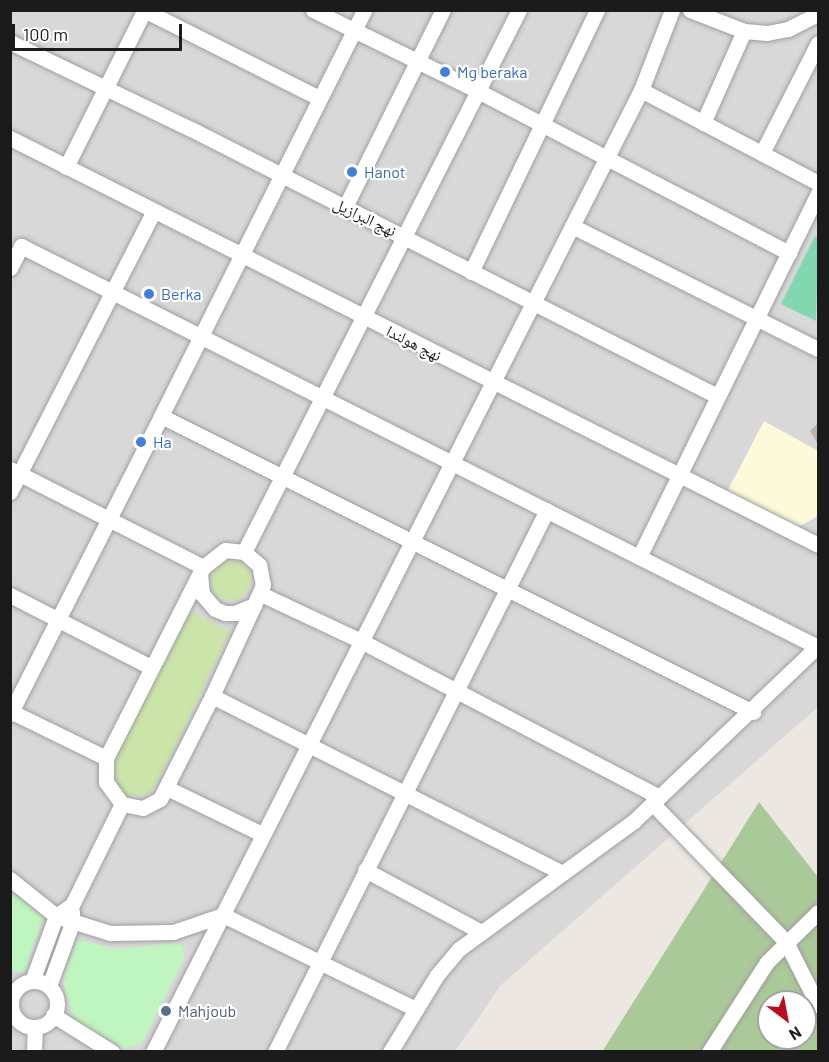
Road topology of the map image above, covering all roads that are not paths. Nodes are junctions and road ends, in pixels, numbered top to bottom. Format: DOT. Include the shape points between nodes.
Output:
graph roads {
  1 [pos="314,10"];
  2 [pos="364,10"];
  3 [pos="443,10"];
  4 [pos="519,10"];
  5 [pos="597,10"];
  6 [pos="672,10"];
  7 [pos="690,10"];
  8 [pos="144,11"];
  9 [pos="819,14"];
  10 [pos="353,30"];
  11 [pos="744,31"];
  12 [pos="10,42"];
  13 [pos="819,43"];
  14 [pos="418,62"];
  15 [pos="102,89"];
  16 [pos="478,90"];
  17 [pos="641,90"];
  18 [pos="319,98"];
  19 [pos="703,123"];
  20 [pos="544,125"];
  21 [pos="10,138"];
  22 [pos="762,153"];
  23 [pos="606,158"];
  24 [pos="66,167"];
  25 [pos="280,175"];
  26 [pos="819,183"];
  27 [pos="819,194"];
  28 [pos="345,207"];
  29 [pos="153,212"];
  30 [pos="572,226"];
  31 [pos="404,236"];
  32 [pos="16,243"];
  33 [pos="789,253"];
  34 [pos="241,255"];
  35 [pos="10,268"];
  36 [pos="471,272"];
  37 [pos="114,294"];
  38 [pos="530,303"];
  39 [pos="363,318"];
  40 [pos="756,319"];
  41 [pos="201,337"];
  42 [pos="819,348"];
  43 [pos="490,382"];
  44 [pos="717,396"];
  45 [pos="323,398"];
  46 [pos="161,416"];
  47 [pos="451,461"];
  48 [pos="15,471"];
  49 [pos="679,475"];
  50 [pos="282,477"];
  51 [pos="10,492"];
  52 [pos="547,510"];
  53 [pos="108,519"];
  54 [pos="815,539"];
  55 [pos="412,540"];
  56 [pos="244,552"];
  57 [pos="639,556"];
  58 [pos="202,570"];
  59 [pos="509,588"];
  60 [pos="10,595"];
  61 [pos="257,600"];
  62 [pos="58,619"];
  63 [pos="361,641"];
  64 [pos="818,647"];
  65 [pos="152,668"];
  66 [pos="457,691"];
  67 [pos="212,696"];
  68 [pos="11,712"];
  69 [pos="753,712"];
  70 [pos="308,743"];
  71 [pos="106,758"];
  72 [pos="167,788"];
  73 [pos="403,792"];
  74 [pos="656,800"];
  75 [pos="122,804"];
  76 [pos="262,834"];
  77 [pos="366,870"];
  78 [pos="562,873"];
  79 [pos="10,879"];
  80 [pos="72,905"];
  81 [pos="819,912"];
  82 [pos="223,915"];
  83 [pos="56,916"];
  84 [pos="72,923"];
  85 [pos="185,930"];
  86 [pos="481,932"];
  87 [pos="786,942"];
  88 [pos="204,953"];
  89 [pos="319,961"];
  90 [pos="32,981"];
  91 [pos="49,986"];
  92 [pos="11,999"];
  93 [pos="819,1005"];
  94 [pos="416,1009"];
  95 [pos="44,1022"];
  96 [pos="34,1052"];
  97 [pos="112,1052"];
  98 [pos="153,1052"];
  99 [pos="275,1052"];
  100 [pos="390,1052"];
  101 [pos="710,1052"];
  1 -- 10 [label="street"];
  2 -- 10 [label="street"];
  3 -- 14 [label="street"];
  4 -- 16 [label="street"];
  5 -- 20 [label="street"];
  6 -- 17 [label="street"];
  7 -- 11 [label="street"];
  8 -- 15 [label="street"];
  8 -- 18 [label="street"];
  9 -- 11 [label="street" via="778,32"];
  10 -- 14 [label="street"];
  10 -- 18 [label="street"];
  11 -- 19 [label="street"];
  12 -- 15 [label="street, نهج البرازيل"];
  13 -- 22 [label="street"];
  14 -- 16 [label="street"];
  14 -- 28 [label="street"];
  15 -- 24 [label="street"];
  15 -- 25 [label="street, نهج البرازيل"];
  16 -- 20 [label="street"];
  16 -- 31 [label="street"];
  17 -- 19 [label="street"];
  17 -- 23 [label="street"];
  18 -- 25 [label="street"];
  19 -- 22 [label="street"];
  20 -- 23 [label="street"];
  20 -- 36 [label="street"];
  21 -- 24 [label="street, نهج هولندا"];
  22 -- 26 [label="street"];
  23 -- 30 [label="street"];
  23 -- 33 [label="street"];
  24 -- 29 [label="street, نهج هولندا"];
  25 -- 28 [label="street, نهج البرازيل"];
  25 -- 34 [label="street"];
  27 -- 33 [label="street"];
  28 -- 31 [label="street, نهج البرازيل"];
  29 -- 34 [label="street, نهج هولندا"];
  29 -- 37 [label="street"];
  30 -- 38 [label="street"];
  30 -- 40 [label="street"];
  31 -- 36 [label="street, نهج البرازيل"];
  31 -- 39 [label="street"];
  32 -- 35 [label="street"];
  32 -- 37 [label="street"];
  33 -- 40 [label="street"];
  34 -- 39 [label="street, نهج هولندا"];
  34 -- 41 [label="street"];
  36 -- 38 [label="street, نهج البرازيل"];
  37 -- 41 [label="street"];
  37 -- 48 [label="street"];
  38 -- 43 [label="street"];
  38 -- 44 [label="street, نهج البرازيل"];
  39 -- 43 [label="street, نهج هولندا"];
  39 -- 45 [label="street"];
  40 -- 42 [label="street"];
  40 -- 44 [label="street"];
  41 -- 45 [label="street"];
  41 -- 46 [label="street"];
  43 -- 47 [label="street"];
  43 -- 49 [label="street, نهج هولندا"];
  44 -- 49 [label="street"];
  45 -- 47 [label="street"];
  45 -- 50 [label="street"];
  46 -- 50 [label="street"];
  46 -- 53 [label="street"];
  47 -- 52 [label="street"];
  47 -- 55 [label="street"];
  48 -- 51 [label="street"];
  48 -- 53 [label="street"];
  49 -- 54 [label="street, نهج هولندا"];
  49 -- 57 [label="street"];
  50 -- 55 [label="street"];
  50 -- 56 [label="street"];
  52 -- 57 [label="street"];
  52 -- 59 [label="street"];
  53 -- 58 [label="street"];
  53 -- 62 [label="street"];
  55 -- 59 [label="street"];
  55 -- 63 [label="street"];
  56 -- 58 [label="street" via="216,553"];
  56 -- 61 [label="street" via="253,557 263,575"];
  57 -- 64 [label="street"];
  58 -- 61 [label="street" via="202,594 215,609 235,613"];
  58 -- 65 [label="street"];
  59 -- 66 [label="street"];
  59 -- 69 [label="street"];
  60 -- 62 [label="street"];
  61 -- 63 [label="street"];
  61 -- 67 [label="street"];
  62 -- 65 [label="street"];
  62 -- 68 [label="street"];
  63 -- 66 [label="street"];
  63 -- 70 [label="street"];
  64 -- 69 [label="street"];
  65 -- 71 [label="street"];
  66 -- 73 [label="street"];
  66 -- 74 [label="street"];
  67 -- 70 [label="street"];
  67 -- 72 [label="street"];
  68 -- 71 [label="street"];
  69 -- 74 [label="street"];
  70 -- 73 [label="street"];
  70 -- 76 [label="street"];
  71 -- 75 [label="street" via="106,782"];
  72 -- 75 [label="street" via="152,805 133,808"];
  72 -- 76 [label="street"];
  73 -- 77 [label="street"];
  73 -- 78 [label="street"];
  74 -- 78 [label="street"];
  74 -- 87 [label="street"];
  75 -- 80 [label="street"];
  76 -- 82 [label="street"];
  77 -- 86 [label="street"];
  77 -- 89 [label="street"];
  78 -- 86 [label="street"];
  79 -- 83 [label="street"];
  80 -- 83 [label="street"];
  80 -- 84 [label="street"];
  81 -- 87 [label="street"];
  82 -- 85 [label="street"];
  82 -- 88 [label="street"];
  82 -- 89 [label="street"];
  83 -- 84 [label="street"];
  83 -- 90 [label="street"];
  84 -- 85 [label="street" via="110,933 139,935"];
  84 -- 91 [label="street"];
  85 -- 88 [label="street"];
  86 -- 94 [label="street" via="447,962"];
  87 -- 93 [label="street"];
  87 -- 101 [label="street" via="756,976"];
  88 -- 98 [label="street"];
  89 -- 94 [label="street"];
  89 -- 99 [label="street"];
  90 -- 91 [label="street"];
  90 -- 92 [label="street" via="23,983"];
  91 -- 95 [label="street" via="56,1000"];
  92 -- 95 [label="street" via="19,1021"];
  94 -- 100 [label="street"];
  95 -- 96 [label="street"];
  95 -- 97 [label="street"];
}
